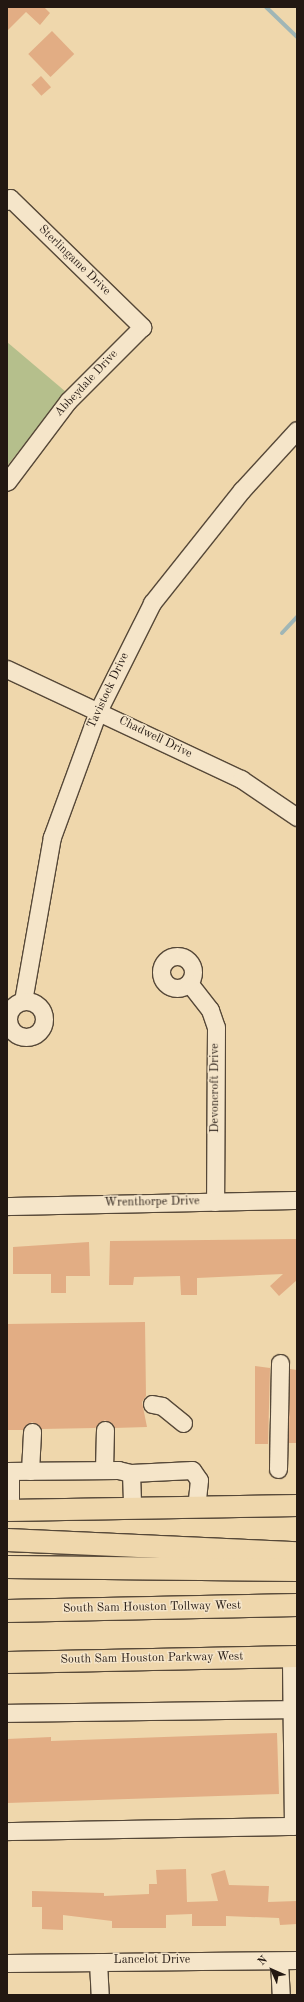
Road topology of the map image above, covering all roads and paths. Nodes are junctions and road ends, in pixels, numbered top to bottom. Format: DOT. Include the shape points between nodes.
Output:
graph roads {
  1 [pos="7,201"];
  2 [pos="142,327"];
  3 [pos="297,430"];
  4 [pos="7,482"];
  5 [pos="7,669"];
  6 [pos="98,711"];
  7 [pos="297,817"];
  8 [pos="189,983"];
  9 [pos="24,1001"];
  10 [pos="297,1200"];
  11 [pos="215,1202"];
  12 [pos="7,1206"];
  13 [pos="280,1363"];
  14 [pos="152,1404"];
  15 [pos="184,1423"];
  16 [pos="104,1430"];
  17 [pos="32,1432"];
  18 [pos="278,1469"];
  19 [pos="104,1470"];
  20 [pos="8,1471"];
  21 [pos="30,1471"];
  22 [pos="131,1472"];
  23 [pos="297,1505"];
  24 [pos="196,1507"];
  25 [pos="132,1508"];
  26 [pos="9,1510"];
  27 [pos="7,1540"];
  28 [pos="297,1553"];
  29 [pos="7,1568"];
  30 [pos="297,1570"];
  31 [pos="297,1605"];
  32 [pos="101,1609"];
  33 [pos="7,1611"];
  34 [pos="7,1618"];
  35 [pos="294,1656"];
  36 [pos="7,1662"];
  37 [pos="292,1708"];
  38 [pos="7,1713"];
  39 [pos="7,1831"];
  40 [pos="297,1960"];
  41 [pos="280,1961"];
  42 [pos="98,1962"];
  43 [pos="7,1963"];
  44 [pos="100,1995"];
  45 [pos="281,1995"];
  1 -- 2 [label="street, Sterlingame Drive" via="10,198"];
  2 -- 4 [label="street, Abbeydale Drive" via="68,401"];
  3 -- 6 [label="street, Tavistock Drive" via="242,490 152,603"];
  5 -- 6 [label="street, Chadwell Drive"];
  6 -- 7 [label="street, Chadwell Drive" via="241,779"];
  6 -- 9 [label="street, Tavistock Drive" via="52,836"];
  8 -- 11 [label="street, Devoncroft Drive" via="210,1010 216,1027"];
  10 -- 11 [label="street, Wrenthorpe Drive"];
  11 -- 12 [label="street, Wrenthorpe Drive"];
  13 -- 18 [label="street"];
  14 -- 15 [label="street" via="162,1406"];
  16 -- 19 [label="street"];
  17 -- 21 [label="street"];
  19 -- 21 [label="street"];
  19 -- 22 [label="street"];
  20 -- 21 [label="street"];
  20 -- 26 [label="street"];
  22 -- 24 [label="street" via="192,1470 198,1480"];
  22 -- 25 [label="street"];
  23 -- 24 [label="main road"];
  24 -- 25 [label="main road"];
  25 -- 26 [label="main road"];
  27 -- 28 [label="highway"];
  29 -- 30 [label="highway"];
  31 -- 32 [label="highway, South Sam Houston Tollway West"];
  32 -- 33 [label="highway, South Sam Houston Tollway West"];
  32 -- 34 [label="highway"];
  35 -- 36 [label="main road, South Sam Houston Parkway West"];
  35 -- 37 [label="street"];
  37 -- 38 [label="street"];
  37 -- 39 [label="street" via="293,1826"];
  40 -- 41 [label="street, Lancelot Drive"];
  41 -- 42 [label="street, Lancelot Drive"];
  41 -- 45 [label="street"];
  42 -- 43 [label="street, Lancelot Drive"];
  42 -- 44 [label="street"];
}
